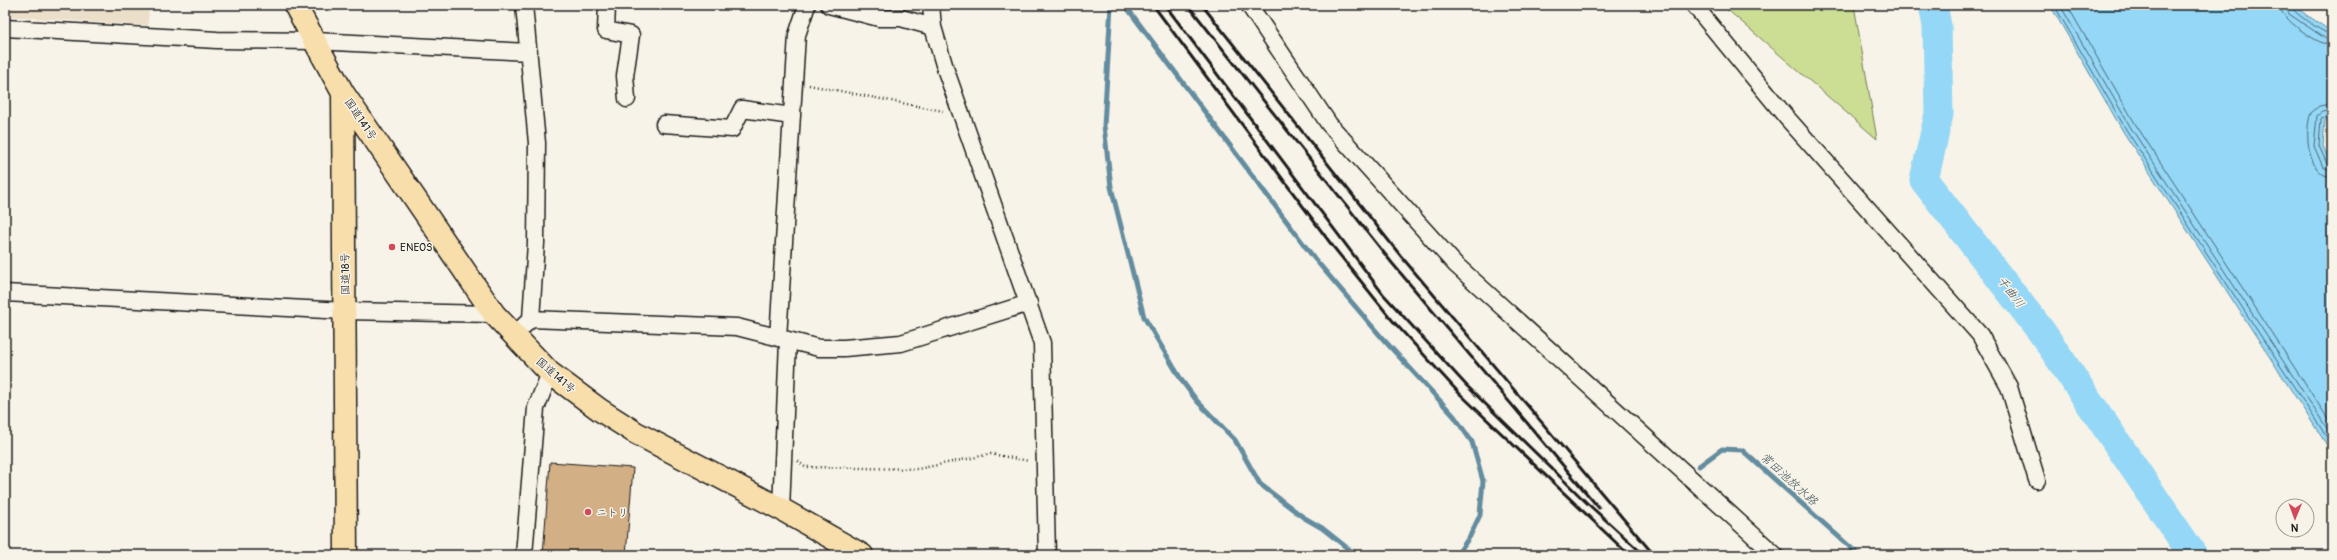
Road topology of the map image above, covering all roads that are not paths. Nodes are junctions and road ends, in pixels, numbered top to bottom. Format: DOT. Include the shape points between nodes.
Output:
graph roads {
  1 [pos="295,5"];
  2 [pos="524,5"];
  3 [pos="607,5"];
  4 [pos="807,5"];
  5 [pos="829,5"];
  6 [pos="932,5"];
  7 [pos="1249,5"];
  8 [pos="1694,5"];
  9 [pos="933,27"];
  10 [pos="5,28"];
  11 [pos="315,41"];
  12 [pos="529,52"];
  13 [pos="343,93"];
  14 [pos="627,99"];
  15 [pos="792,116"];
  16 [pos="664,124"];
  17 [pos="5,293"];
  18 [pos="1029,303"];
  19 [pos="345,311"];
  20 [pos="494,314"];
  21 [pos="531,319"];
  22 [pos="514,335"];
  23 [pos="783,340"];
  24 [pos="550,373"];
  25 [pos="2037,480"];
  26 [pos="781,509"];
  27 [pos="346,555"];
  28 [pos="524,555"];
  29 [pos="862,555"];
  30 [pos="1047,555"];
  31 [pos="1775,555"];
  1 -- 11 [label="highway, 国道18号"];
  2 -- 12 [label="street"];
  3 -- 14 [label="street" via="606,30 632,35 626,76"];
  4 -- 15 [label="street" via="797,35"];
  5 -- 9 [label="street" via="879,18 901,18"];
  6 -- 9 [label="street"];
  7 -- 31 [label="street" via="1329,124 1456,264"];
  8 -- 25 [label="street" via="1787,118 1980,335 2009,387"];
  9 -- 18 [label="street"];
  10 -- 11 [label="street" via="217,40"];
  11 -- 12 [label="street"];
  11 -- 13 [label="highway, 国道18号"];
  12 -- 21 [label="street" via="537,143 536,243"];
  13 -- 19 [label="highway, 国道18号"];
  13 -- 20 [label="highway, 国道141号"];
  15 -- 16 [label="street" via="742,109 732,129"];
  15 -- 23 [label="street"];
  17 -- 19 [label="street"];
  18 -- 23 [label="street" via="901,343 818,348"];
  18 -- 30 [label="street" via="1042,343"];
  19 -- 20 [label="street"];
  19 -- 27 [label="highway, 国道18号"];
  20 -- 22 [label="highway, 国道141号"];
  21 -- 22 [label="street"];
  21 -- 23 [label="street" via="738,327"];
  22 -- 24 [label="highway, 国道141号"];
  23 -- 26 [label="street" via="784,449"];
  24 -- 26 [label="highway, 国道141号" via="636,433"];
  24 -- 28 [label="street" via="536,408"];
  26 -- 29 [label="highway, 国道141号"];
}
